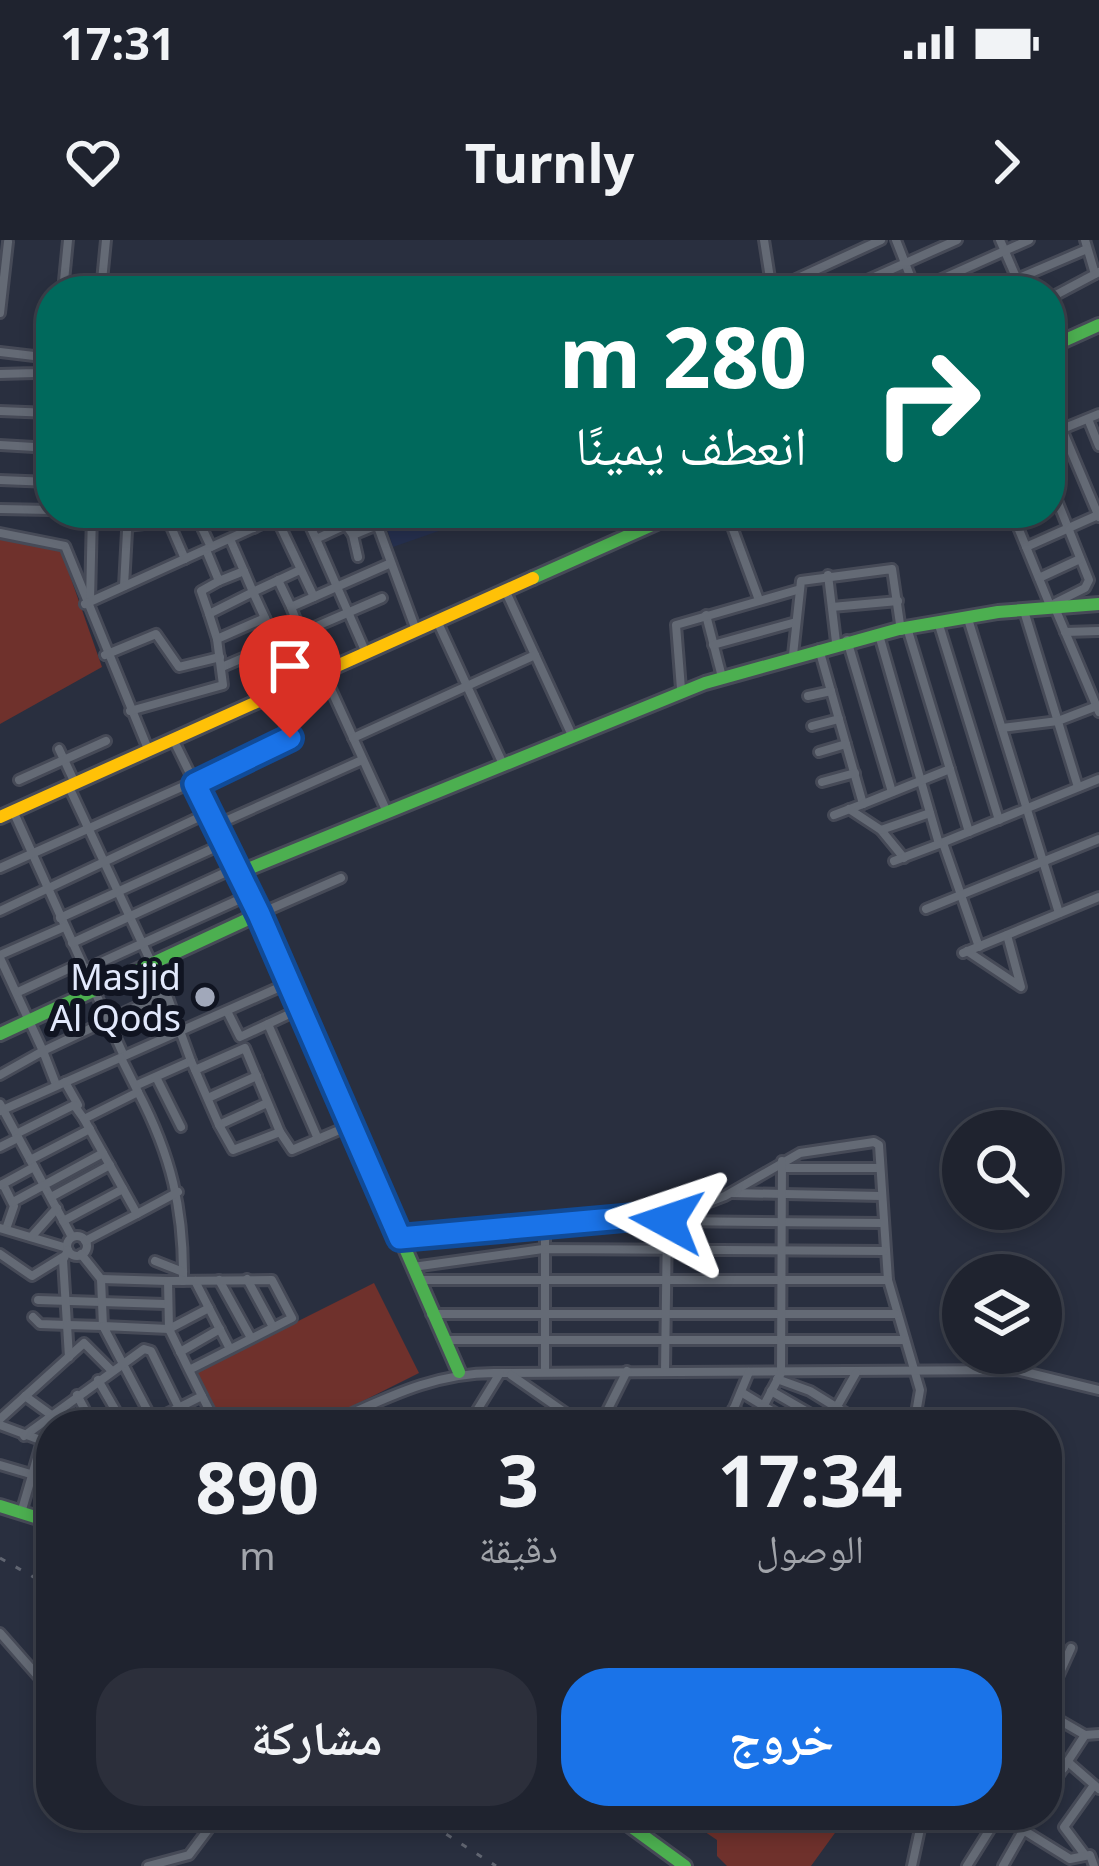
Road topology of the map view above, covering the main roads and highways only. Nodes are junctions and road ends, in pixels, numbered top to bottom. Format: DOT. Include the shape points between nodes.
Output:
graph roads {
  1 [pos="1099,325"];
  2 [pos="1065,340"];
  3 [pos="645,528"];
  4 [pos="1099,604"];
  5 [pos="7,814"];
  6 [pos="236,870"];
  7 [pos="0,1034"];
  8 [pos="459,1372"];
  9 [pos="0,1507"];
  10 [pos="36,1518"];
  11 [pos="636,1830"];
  12 [pos="685,1866"];
  1 -- 2 [label="main road"];
  3 -- 5 [label="main road"];
  4 -- 6 [label="main road" via="1052,603 842,641 681,689"];
  7 -- 8 [label="main road" via="259,914"];
  9 -- 10 [label="main road"];
  11 -- 12 [label="main road"];
}
